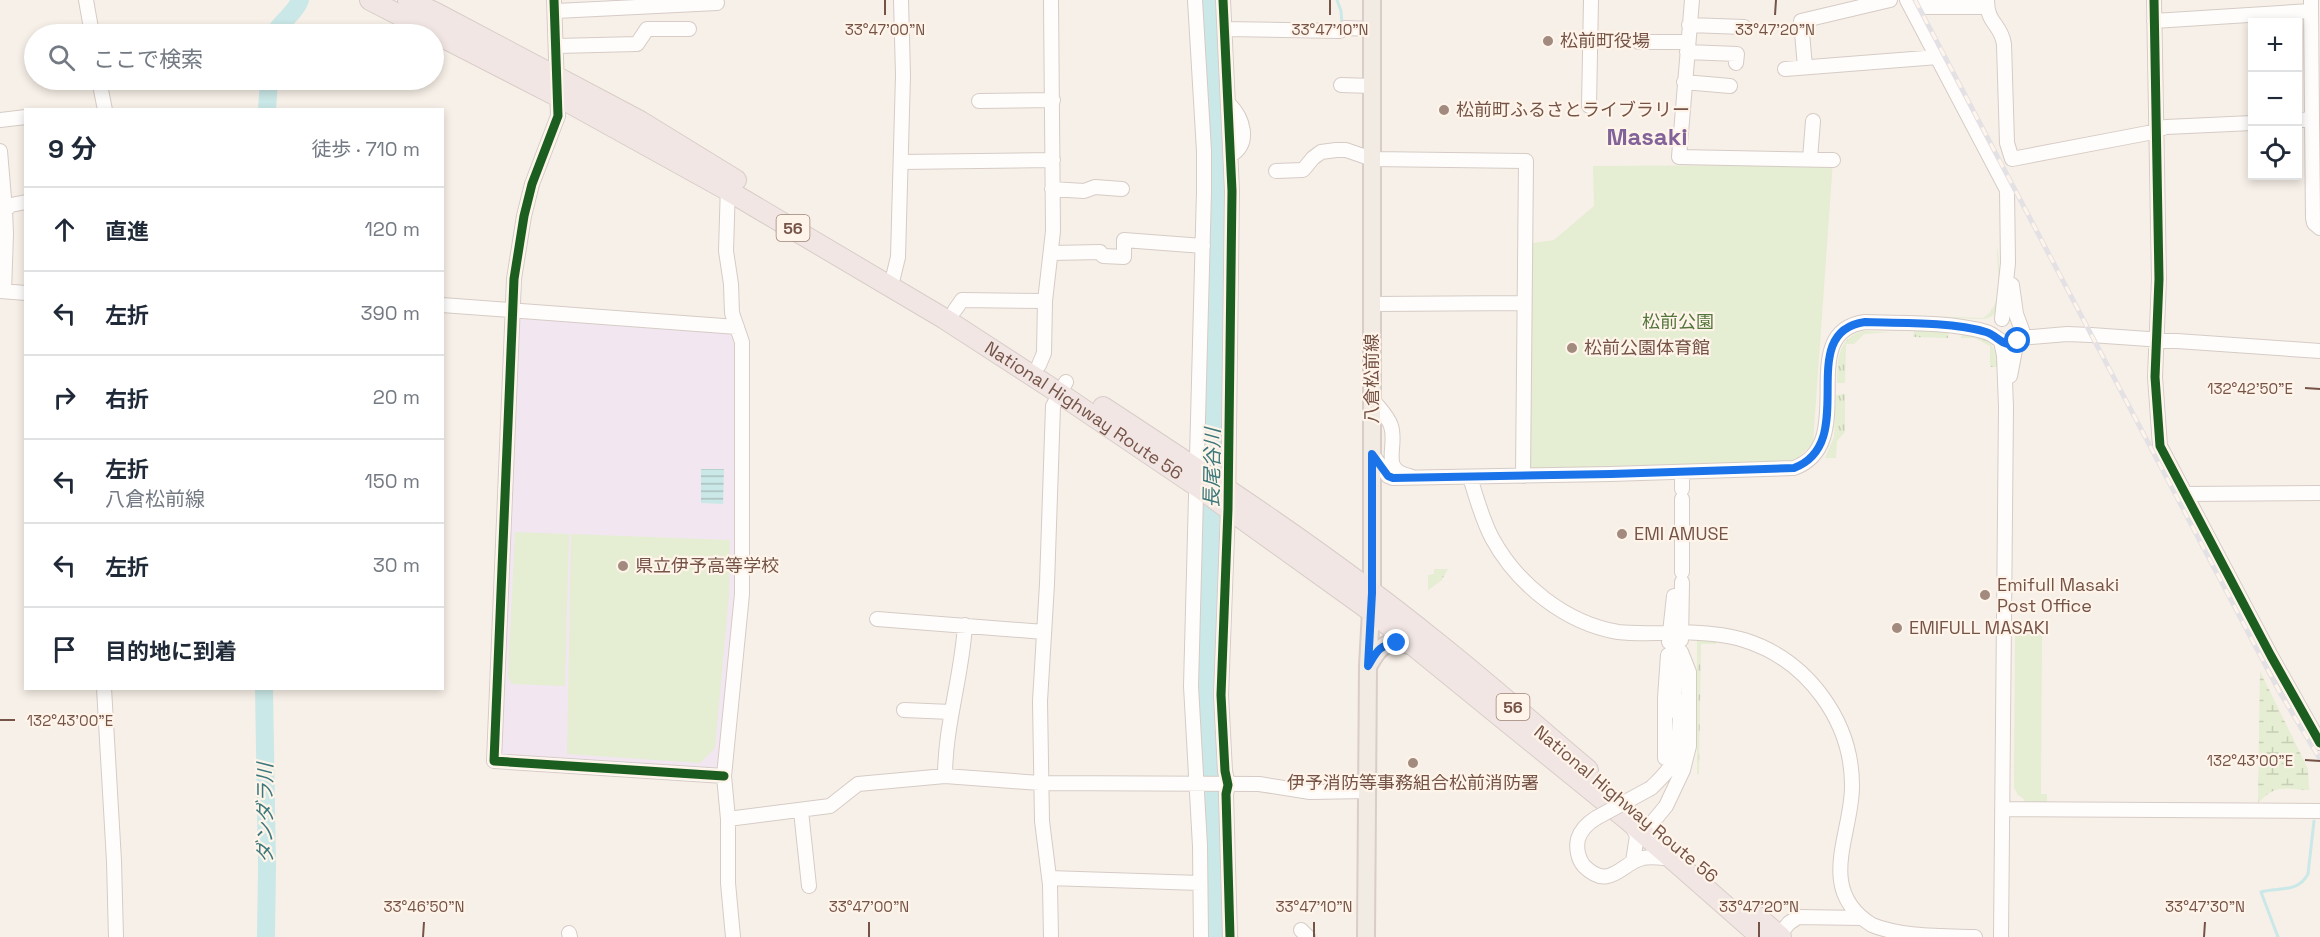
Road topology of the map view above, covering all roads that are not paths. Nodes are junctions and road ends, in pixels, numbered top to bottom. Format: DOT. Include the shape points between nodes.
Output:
graph roads {
  1 [pos="86,0"];
  2 [pos="370,0"];
  3 [pos="408,0"];
  4 [pos="901,0"];
  5 [pos="1051,0"];
  6 [pos="1195,0"];
  7 [pos="1223,0"];
  8 [pos="1372,0"];
  9 [pos="1591,0"];
  10 [pos="1692,0"];
  11 [pos="1890,0"];
  12 [pos="1907,0"];
  13 [pos="1923,0"];
  14 [pos="2154,0"];
  15 [pos="700,2"];
  16 [pos="656,3"];
  17 [pos="717,3"];
  18 [pos="611,4"];
  19 [pos="1987,4"];
  20 [pos="555,5"];
  21 [pos="2311,5"];
  22 [pos="2154,21"];
  23 [pos="90,24"];
  24 [pos="417,24"];
  25 [pos="1689,25"];
  26 [pos="1744,27"];
  27 [pos="689,28"];
  28 [pos="1225,29"];
  29 [pos="1372,29"];
  30 [pos="444,38"];
  31 [pos="1640,42"];
  32 [pos="557,46"];
  33 [pos="1687,47"];
  34 [pos="1938,57"];
  35 [pos="1736,63"];
  36 [pos="1805,67"];
  37 [pos="1785,69"];
  38 [pos="558,77"];
  39 [pos="1684,82"];
  40 [pos="1341,85"];
  41 [pos="1372,86"];
  42 [pos="1730,86"];
  43 [pos="101,90"];
  44 [pos="559,97"];
  45 [pos="1053,100"];
  46 [pos="979,102"];
  47 [pos="1589,106"];
  48 [pos="105,108"];
  49 [pos="24,117"];
  50 [pos="2312,119"];
  51 [pos="0,120"];
  52 [pos="2302,120"];
  53 [pos="1814,121"];
  54 [pos="2248,123"];
  55 [pos="2157,130"];
  56 [pos="0,150"];
  57 [pos="1372,159"];
  58 [pos="1810,159"];
  59 [pos="1053,160"];
  60 [pos="1833,160"];
  61 [pos="901,162"];
  62 [pos="1276,171"];
  63 [pos="728,183"];
  64 [pos="1052,189"];
  65 [pos="1122,189"];
  66 [pos="24,202"];
  67 [pos="5,210"];
  68 [pos="2320,228"];
  69 [pos="3,234"];
  70 [pos="1203,246"];
  71 [pos="1052,253"];
  72 [pos="2008,263"];
  73 [pos="893,280"];
  74 [pos="2,291"];
  75 [pos="24,292"];
  76 [pos="1045,301"];
  77 [pos="1524,303"];
  78 [pos="1372,304"];
  79 [pos="444,305"];
  80 [pos="955,310"];
  81 [pos="512,311"];
  82 [pos="2001,320"];
  83 [pos="737,327"];
  84 [pos="1955,327"];
  85 [pos="2020,332"];
  86 [pos="2157,338"];
  87 [pos="1999,340"];
  88 [pos="2320,351"];
  89 [pos="1040,365"];
  90 [pos="1062,387"];
  91 [pos="1372,399"];
  92 [pos="2006,399"];
  93 [pos="1372,454"];
  94 [pos="1680,472"];
  95 [pos="1523,476"];
  96 [pos="1197,477"];
  97 [pos="1412,477"];
  98 [pos="1470,477"];
  99 [pos="2320,493"];
  100 [pos="2184,495"];
  101 [pos="1226,498"];
  102 [pos="1372,602"];
  103 [pos="877,619"];
  104 [pos="964,625"];
  105 [pos="1044,632"];
  106 [pos="1675,633"];
  107 [pos="1414,646"];
  108 [pos="1675,651"];
  109 [pos="1368,666"];
  110 [pos="104,690"];
  111 [pos="904,710"];
  112 [pos="951,711"];
  113 [pos="1674,711"];
  114 [pos="1677,733"];
  115 [pos="2320,743"];
  116 [pos="1665,759"];
  117 [pos="724,776"];
  118 [pos="945,776"];
  119 [pos="1040,783"];
  120 [pos="1198,785"];
  121 [pos="1226,785"];
  122 [pos="1368,791"];
  123 [pos="2002,808"];
  124 [pos="801,811"];
  125 [pos="2320,812"];
  126 [pos="728,819"];
  127 [pos="1629,821"];
  128 [pos="1652,823"];
  129 [pos="1671,859"];
  130 [pos="1633,861"];
  131 [pos="1049,878"];
  132 [pos="1200,883"];
  133 [pos="809,886"];
  134 [pos="1862,918"];
  135 [pos="1774,936"];
  136 [pos="116,937"];
  137 [pos="733,937"];
  138 [pos="1051,937"];
  139 [pos="1201,937"];
  140 [pos="1230,937"];
  141 [pos="1366,937"];
  142 [pos="1975,937"];
  143 [pos="2001,937"];
  1 -- 23 [label="street"];
  2 -- 24 [label="highway, National Highway Route 56 / 56"];
  3 -- 38 [label="highway, National Highway Route 56 / 56"];
  4 -- 61 [label="street"];
  5 -- 45 [label="street"];
  6 -- 70 [label="street" via="1204,152"];
  7 -- 28 [label="street"];
  8 -- 29 [label="main road, 八倉松前線"];
  9 -- 47 [label="street"];
  10 -- 25 [label="street"];
  11 -- 36 [label="street" via="1801,21"];
  12 -- 34 [label="street"];
  13 -- 19 [label="street" via="1927,7"];
  14 -- 22 [label="street"];
  15 -- 16 [label="street"];
  15 -- 17 [label="street"];
  16 -- 18 [label="street"];
  18 -- 20 [label="street"];
  19 -- 55 [label="street" via="1990,20 2003,36 2007,143 2012,159"];
  20 -- 32 [label="street"];
  21 -- 22 [label="street"];
  21 -- 50 [label="street"];
  22 -- 55 [label="street"];
  25 -- 26 [label="street"];
  25 -- 33 [label="street"];
  27 -- 32 [label="street" via="647,29 637,44"];
  28 -- 29 [label="street"];
  28 -- 101 [label="street" via="1231,155"];
  29 -- 41 [label="main road, 八倉松前線"];
  30 -- 44 [label="highway, National Highway Route 56 / 56"];
  31 -- 33 [label="street"];
  32 -- 38 [label="street"];
  33 -- 35 [label="street" via="1737,54"];
  33 -- 39 [label="street"];
  34 -- 36 [label="street"];
  34 -- 72 [label="street" via="2007,190"];
  36 -- 37 [label="street"];
  38 -- 44 [label="street"];
  38 -- 63 [label="highway, National Highway Route 56 / 56" via="640,121"];
  39 -- 42 [label="street"];
  39 -- 58 [label="street" via="1678,157"];
  40 -- 41 [label="street"];
  41 -- 57 [label="main road, 八倉松前線"];
  43 -- 48 [label="street"];
  44 -- 63 [label="highway, National Highway Route 56 / 56"];
  44 -- 81 [label="street" via="558,116 524,216"];
  45 -- 46 [label="street"];
  45 -- 59 [label="street"];
  49 -- 51 [label="street"];
  50 -- 52 [label="street"];
  50 -- 68 [label="street" via="2313,218"];
  53 -- 58 [label="street"];
  54 -- 55 [label="street"];
  55 -- 86 [label="street"];
  56 -- 67 [label="street"];
  57 -- 62 [label="street" via="1336,150 1321,152 1303,170"];
  57 -- 77 [label="street" via="1526,162"];
  57 -- 78 [label="main road, 八倉松前線"];
  58 -- 60 [label="street"];
  59 -- 61 [label="street"];
  59 -- 64 [label="street"];
  61 -- 73 [label="street"];
  63 -- 73 [label="highway, National Highway Route 56 / 56"];
  63 -- 83 [label="street" via="726,251"];
  64 -- 65 [label="street"];
  64 -- 71 [label="street"];
  66 -- 67 [label="street"];
  67 -- 69 [label="street"];
  69 -- 74 [label="street"];
  70 -- 71 [label="street" via="1124,240 1124,257 1103,256 1100,252"];
  70 -- 96 [label="street"];
  71 -- 76 [label="street"];
  72 -- 82 [label="street"];
  72 -- 85 [label="street"];
  73 -- 80 [label="highway, National Highway Route 56 / 56"];
  73 -- 90 [label="highway, National Highway Route 56 / 56"];
  74 -- 75 [label="street"];
  76 -- 80 [label="street" via="962,300"];
  76 -- 89 [label="street" via="1044,353"];
  77 -- 78 [label="street"];
  77 -- 95 [label="street"];
  78 -- 91 [label="main road, 八倉松前線"];
  79 -- 81 [label="street"];
  80 -- 89 [label="highway, National Highway Route 56 / 56"];
  81 -- 83 [label="street"];
  81 -- 117 [label="street" via="494,761"];
  82 -- 84 [label="street"];
  82 -- 85 [label="street" via="2011,318"];
  82 -- 87 [label="street" via="1995,331"];
  83 -- 117 [label="street" via="742,342 742,594"];
  84 -- 87 [label="street" via="1985,332"];
  84 -- 94 [label="street" via="1853,323 1843,330 1830,350 1825,433 1819,451 1809,461 1794,468"];
  85 -- 86 [label="street"];
  85 -- 87 [label="street" via="2012,344"];
  85 -- 92 [label="street"];
  86 -- 88 [label="street"];
  86 -- 100 [label="street" via="2155,377 2160,446"];
  87 -- 92 [label="street"];
  89 -- 90 [label="highway, National Highway Route 56 / 56"];
  90 -- 96 [label="highway, National Highway Route 56 / 56"];
  90 -- 105 [label="street" via="1053,406"];
  91 -- 93 [label="main road, 八倉松前線"];
  91 -- 97 [label="street" via="1392,428 1395,470"];
  92 -- 123 [label="street"];
  93 -- 97 [label="street" via="1388,476"];
  93 -- 102 [label="main road, 八倉松前線"];
  94 -- 95 [label="street"];
  94 -- 106 [label="street"];
  95 -- 98 [label="street"];
  96 -- 101 [label="highway, National Highway Route 56 / 56"];
  96 -- 120 [label="street" via="1191,686"];
  97 -- 98 [label="street"];
  98 -- 106 [label="street" via="1496,544 1513,569 1540,595 1582,620 1609,630"];
  99 -- 100 [label="street"];
  100 -- 115 [label="street"];
  101 -- 102 [label="highway, National Highway Route 56 / 56"];
  101 -- 121 [label="street" via="1221,695"];
  102 -- 107 [label="highway, National Highway Route 56 / 56"];
  102 -- 109 [label="main road, 八倉松前線"];
  102 -- 128 [label="highway, National Highway Route 56 / 56" via="1435,641"];
  103 -- 104 [label="street"];
  104 -- 105 [label="street"];
  104 -- 112 [label="street" via="963,654"];
  105 -- 119 [label="street"];
  106 -- 108 [label="street"];
  106 -- 113 [label="street" via="1678,634"];
  106 -- 134 [label="street" via="1724,635 1761,646 1802,673 1827,703 1845,741 1851,775 1851,802 1840,849 1839,874 1848,899"];
  107 -- 109 [label="main road" via="1384,644"];
  107 -- 127 [label="highway, National Highway Route 56 / 56"];
  108 -- 113 [label="street" via="1670,699"];
  108 -- 114 [label="street" via="1680,721"];
  108 -- 116 [label="street" via="1665,698"];
  108 -- 128 [label="street" via="1689,672 1689,746 1666,806"];
  109 -- 122 [label="main road, 八倉松前線"];
  110 -- 136 [label="street"];
  111 -- 112 [label="street"];
  112 -- 118 [label="street"];
  113 -- 114 [label="street"];
  114 -- 130 [label="street, bridge" via="1675,756 1650,788 1596,818 1578,839 1577,851 1591,872 1617,874"];
  117 -- 126 [label="street"];
  118 -- 119 [label="street"];
  118 -- 124 [label="street" via="858,784 830,806"];
  119 -- 120 [label="street"];
  119 -- 131 [label="street"];
  120 -- 121 [label="street"];
  120 -- 132 [label="street"];
  121 -- 122 [label="street" via="1259,784 1310,792"];
  121 -- 140 [label="street"];
  122 -- 141 [label="main road, 八倉松前線"];
  123 -- 125 [label="street"];
  123 -- 143 [label="street"];
  124 -- 126 [label="street"];
  124 -- 133 [label="street"];
  126 -- 137 [label="street"];
  127 -- 129 [label="highway, National Highway Route 56 / 56"];
  127 -- 130 [label="street" via="1637,836"];
  128 -- 135 [label="highway, National Highway Route 56 / 56"];
  129 -- 130 [label="street"];
  129 -- 135 [label="highway, National Highway Route 56 / 56"];
  131 -- 132 [label="street"];
  131 -- 138 [label="street"];
  132 -- 139 [label="street"];
  134 -- 135 [label="street" via="1798,917"];
  134 -- 142 [label="street" via="1898,935"];
}
